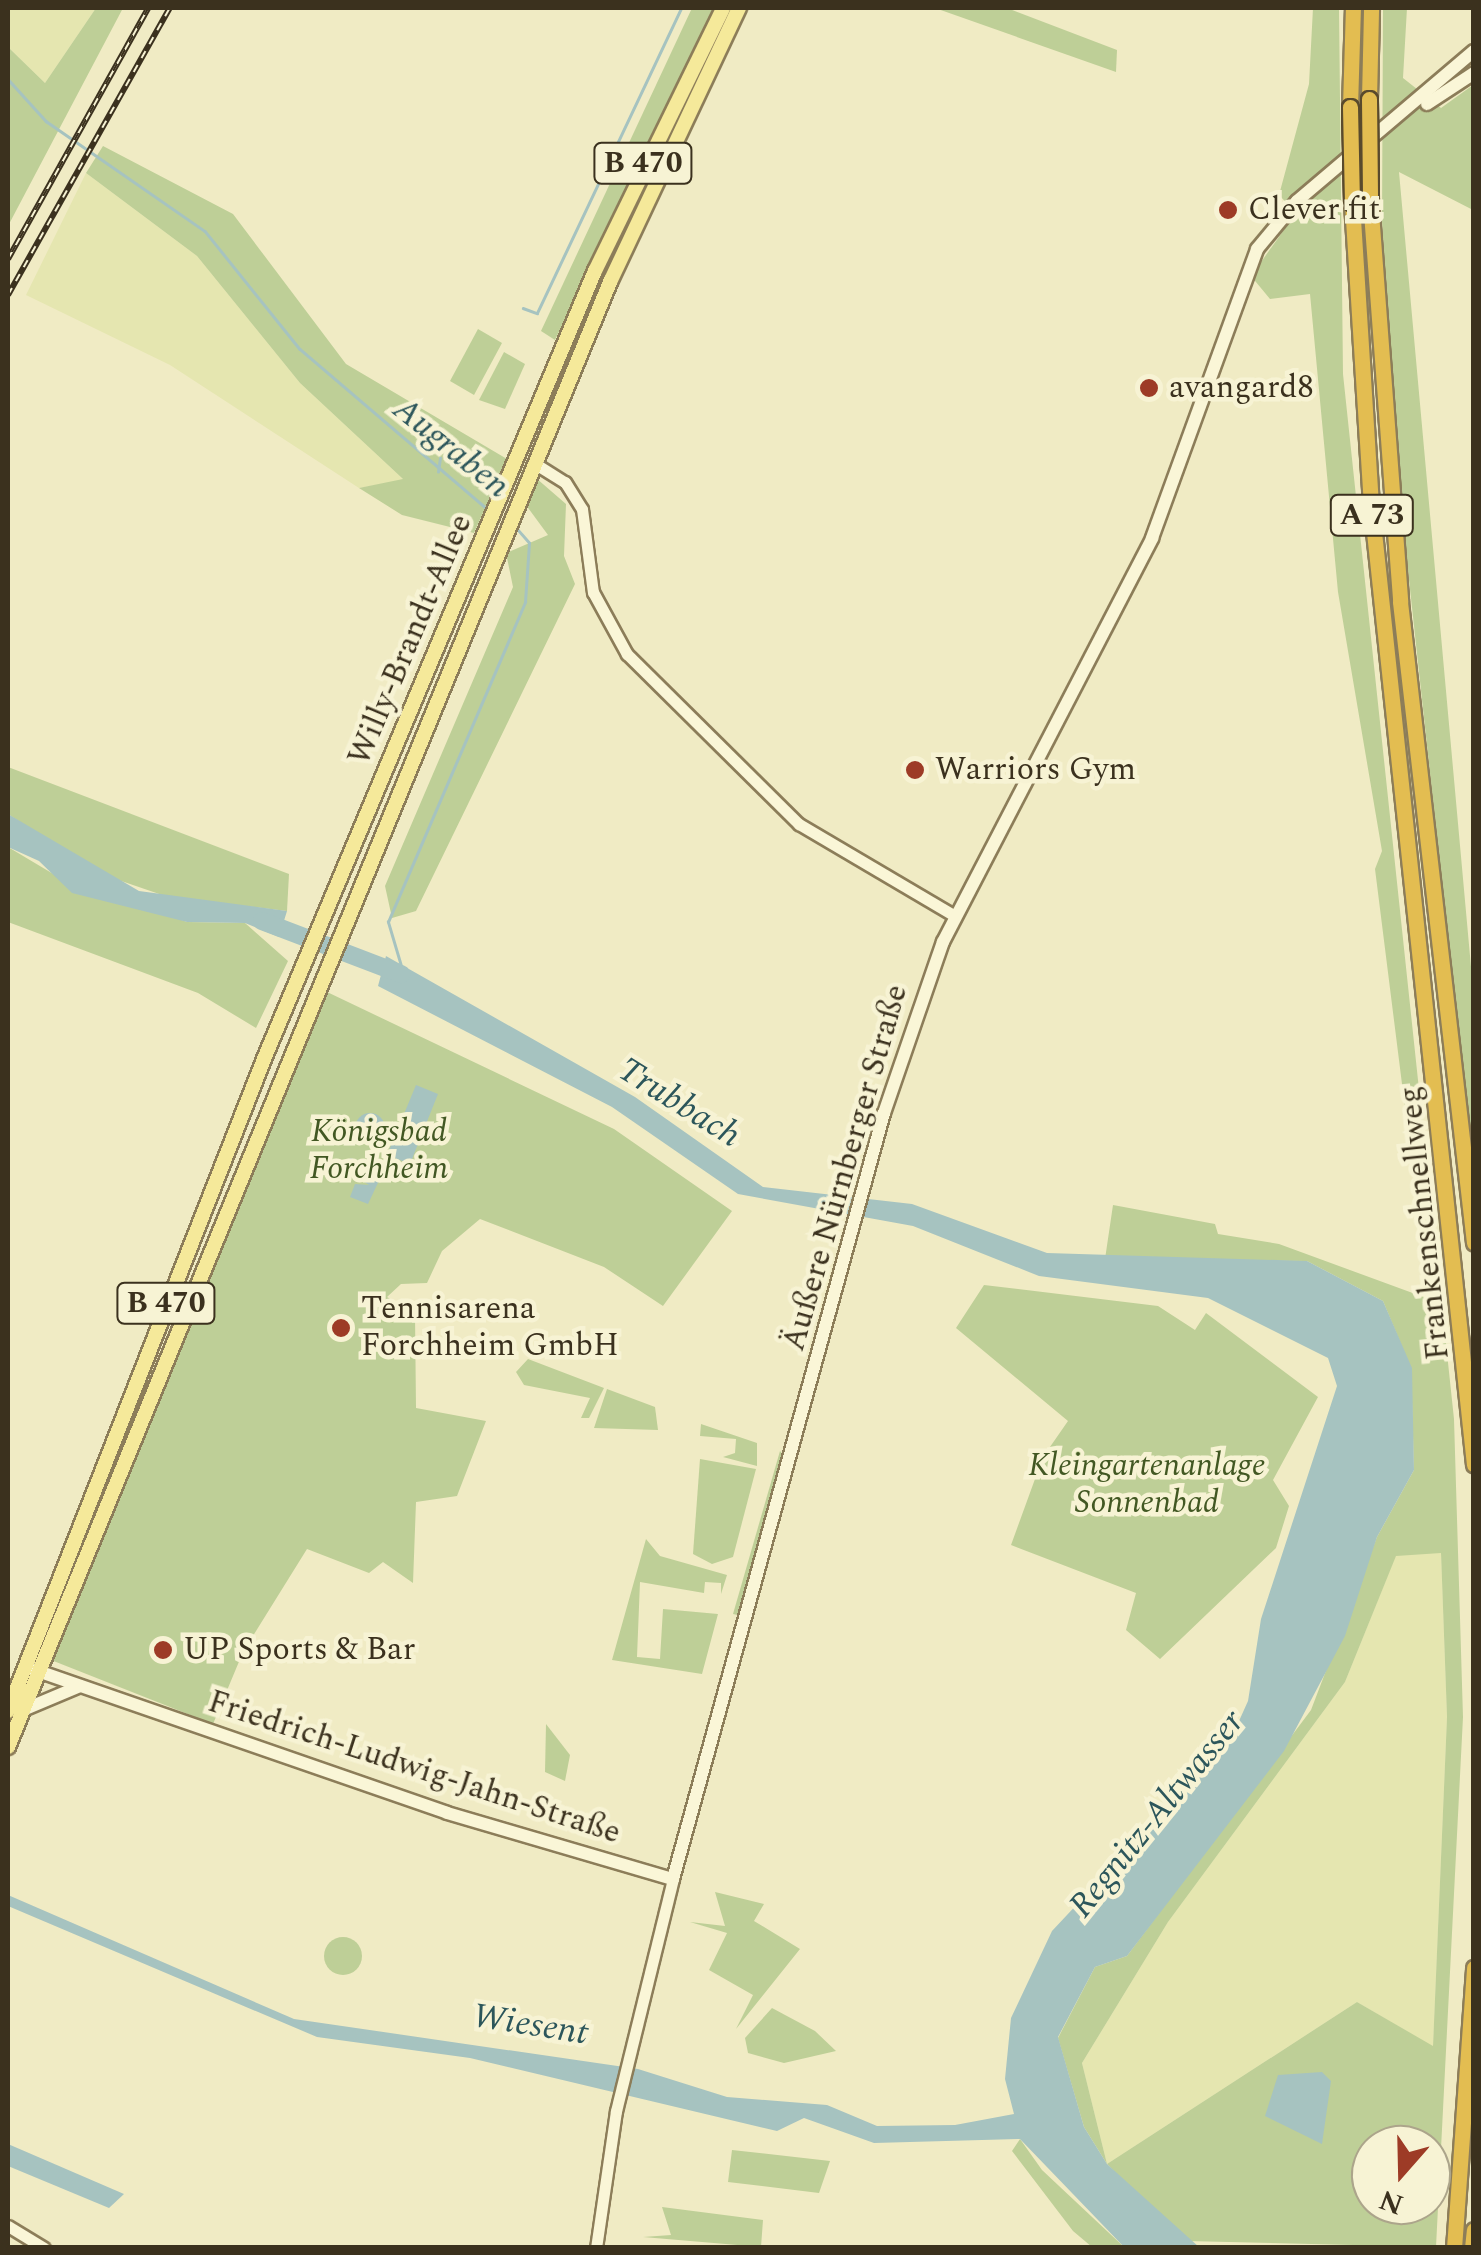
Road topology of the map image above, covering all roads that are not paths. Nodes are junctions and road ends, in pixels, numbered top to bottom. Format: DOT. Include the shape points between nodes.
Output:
graph roads {
  1 [pos="723,8"];
  2 [pos="739,8"];
  3 [pos="1353,8"];
  4 [pos="1371,8"];
  5 [pos="1474,51"];
  6 [pos="1474,73"];
  7 [pos="1398,119"];
  8 [pos="518,456"];
  9 [pos="534,463"];
  10 [pos="396,746"];
  11 [pos="412,753"];
  12 [pos="956,916"];
  13 [pos="264,1059"];
  14 [pos="282,1066"];
  15 [pos="1474,1243"];
  16 [pos="1474,1464"];
  17 [pos="32,1669"];
  18 [pos="82,1685"];
  19 [pos="15,1710"];
  20 [pos="8,1747"];
  21 [pos="673,1879"];
  22 [pos="1474,1968"];
  23 [pos="8,2226"];
  24 [pos="1474,2230"];
  25 [pos="44,2248"];
  26 [pos="596,2248"];
  27 [pos="1454,2248"];
  28 [pos="1472,2248"];
  1 -- 8 [label="main road, Willy-Brandt-Allee / B 470" via="642,166"];
  2 -- 9 [label="main road, Willy-Brandt-Allee / B 470"];
  3 -- 16 [label="highway, Frankenschnellweg / A 73, bridge" via="1352,203 1371,504 1427,978"];
  4 -- 15 [label="highway, A 73, bridge" via="1370,199 1380,390"];
  5 -- 7 [label="main road, Äußere Nürnberger Straße"];
  6 -- 7 [label="main road, Äußere Nürnberger Straße"];
  7 -- 12 [label="main road, Äußere Nürnberger Straße" via="1298,201 1246,266 1152,538"];
  8 -- 9 [label="main road"];
  8 -- 10 [label="main road, Willy-Brandt-Allee / B 470"];
  9 -- 11 [label="main road, Willy-Brandt-Allee / B 470"];
  9 -- 12 [label="street" via="575,494 596,604 640,668 799,824 856,866"];
  10 -- 11 [label="main road"];
  10 -- 13 [label="main road, Willy-Brandt-Allee / B 470"];
  11 -- 14 [label="main road, Willy-Brandt-Allee / B 470"];
  12 -- 21 [label="main road, Äußere Nürnberger Straße" via="866,1181"];
  13 -- 14 [label="main road"];
  13 -- 17 [label="main road, B 470"];
  14 -- 17 [label="main road, B 470"];
  17 -- 18 [label="main road, Friedrich-Ludwig-Jahn-Straße"];
  17 -- 19 [label="main road, B 470"];
  18 -- 19 [label="main road"];
  18 -- 21 [label="main road, Friedrich-Ludwig-Jahn-Straße" via="447,1813"];
  19 -- 20 [label="main road, B 470"];
  21 -- 26 [label="street, Äußere Nürnberger Straße" via="619,2102"];
  22 -- 27 [label="highway"];
  23 -- 25 [label="street"];
  24 -- 28 [label="highway"];
}
